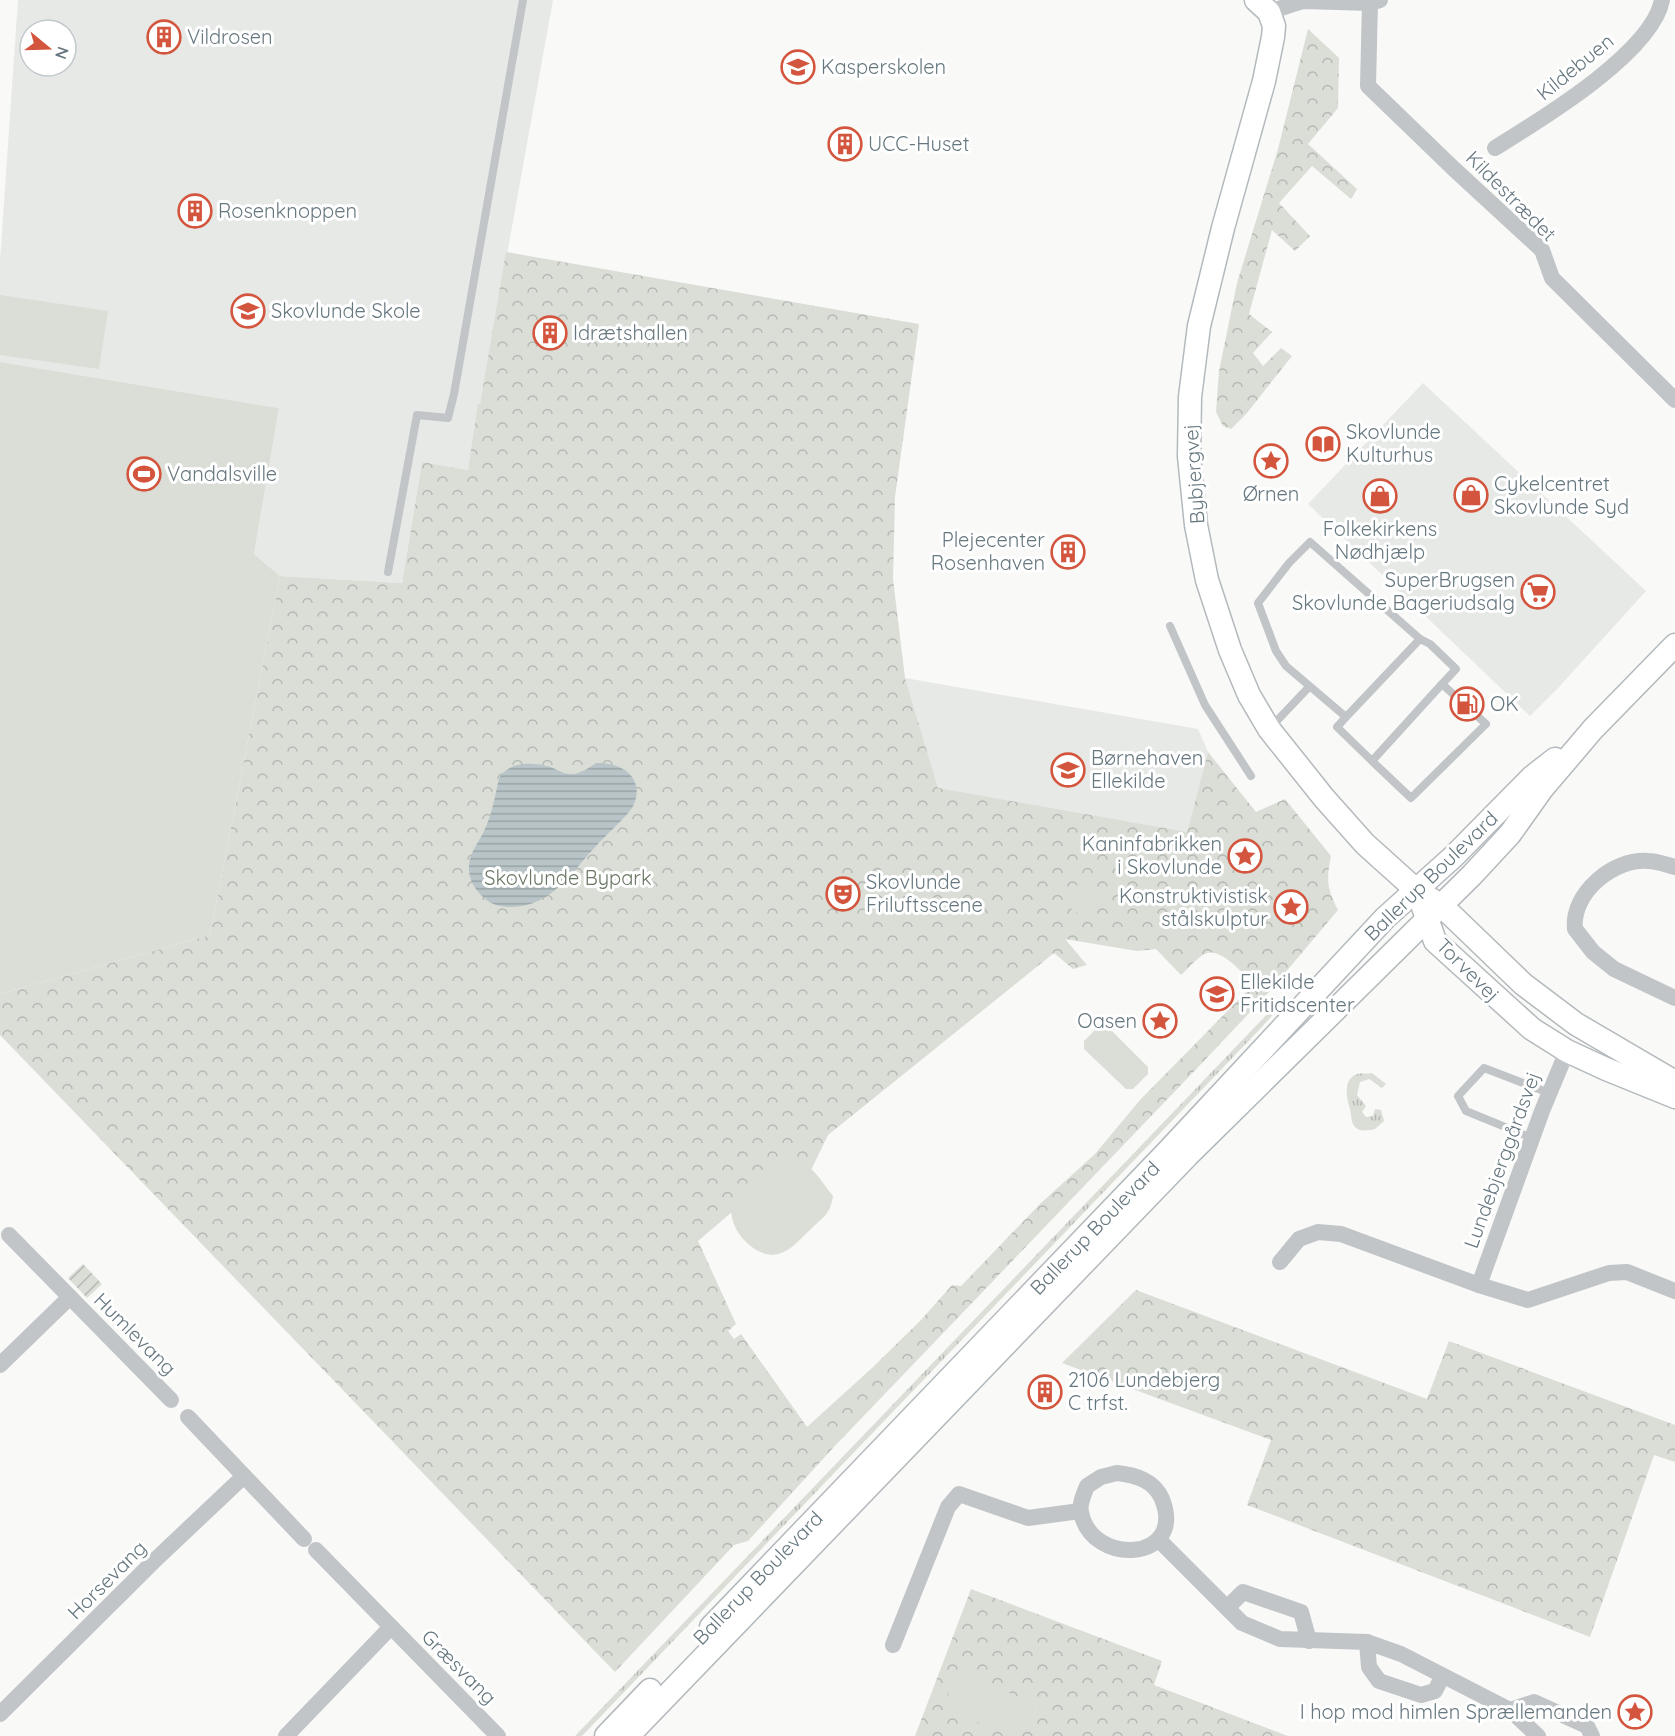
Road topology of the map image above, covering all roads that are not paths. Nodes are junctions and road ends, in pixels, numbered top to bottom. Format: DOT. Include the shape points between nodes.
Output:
graph roads {
  1 [pos="523,0"];
  2 [pos="1662,0"];
  3 [pos="1375,2"];
  4 [pos="1267,4"];
  5 [pos="1496,148"];
  6 [pos="1675,400"];
  7 [pos="388,572"];
  8 [pos="1170,626"];
  9 [pos="1420,639"];
  10 [pos="1675,645"];
  11 [pos="1442,684"];
  12 [pos="1309,687"];
  13 [pos="1346,717"];
  14 [pos="1269,729"];
  15 [pos="1593,729"];
  16 [pos="1372,761"];
  17 [pos="1251,776"];
  18 [pos="1675,867"];
  19 [pos="1415,889"];
  20 [pos="1435,913"];
  21 [pos="1675,998"];
  22 [pos="1567,1052"];
  23 [pos="1675,1082"];
  24 [pos="1549,1093"];
  25 [pos="1675,1097"];
  26 [pos="1532,1138"];
  27 [pos="9,1235"];
  28 [pos="1280,1262"];
  29 [pos="1479,1285"];
  30 [pos="1675,1291"];
  31 [pos="70,1297"];
  32 [pos="0,1365"];
  33 [pos="171,1400"];
  34 [pos="188,1417"];
  35 [pos="244,1476"];
  36 [pos="1080,1511"];
  37 [pos="1159,1540"];
  38 [pos="1227,1608"];
  39 [pos="391,1627"];
  40 [pos="1309,1641"];
  41 [pos="1367,1642"];
  42 [pos="893,1646"];
  43 [pos="1442,1677"];
  44 [pos="1510,1710"];
  45 [pos="0,1714"];
  46 [pos="286,1736"];
  47 [pos="498,1736"];
  48 [pos="606,1736"];
  49 [pos="628,1736"];
  50 [pos="1538,1736"];
  51 [pos="1592,1736"];
  1 -- 7 [label="lane" via="454,394 448,418 417,415"];
  2 -- 5 [label="street, Kildebuen" via="1651,24 1608,71"];
  3 -- 4 [label="street"];
  3 -- 6 [label="street, Kildestrædet" via="1368,86 1542,250 1552,278"];
  4 -- 14 [label="street, Bybjergvej" via="1274,26 1264,81 1200,326 1190,397 1189,456 1207,580 1230,650"];
  8 -- 17 [label="lane" via="1205,705"];
  9 -- 11 [label="lane" via="1456,669"];
  9 -- 12 [label="lane" via="1310,542 1288,563 1258,603 1276,651"];
  9 -- 13 [label="lane"];
  10 -- 15 [label="street, Ballerup Boulevard"];
  11 -- 16 [label="lane"];
  11 -- 16 [label="lane" via="1486,724 1411,798"];
  12 -- 13 [label="lane"];
  12 -- 14 [label="lane"];
  13 -- 16 [label="lane" via="1337,727"];
  14 -- 19 [label="street, Bybjergvej" via="1365,844"];
  15 -- 19 [label="street, Ballerup Boulevard" via="1532,777"];
  15 -- 20 [label="street, Ballerup Boulevard" via="1510,834"];
  18 -- 21 [label="street" via="1646,860 1615,867 1582,899 1575,929 1601,959"];
  19 -- 20 [label="street, Torvevej"];
  19 -- 48 [label="street, Ballerup Boulevard"];
  20 -- 22 [label="street, Torvevej" via="1435,941 1532,1029"];
  20 -- 23 [label="street, Torvevej" via="1576,1024"];
  20 -- 49 [label="street, Ballerup Boulevard" via="1188,1155"];
  22 -- 24 [label="street, Lundebjerggårdsvej"];
  22 -- 25 [label="street, Torvevej"];
  24 -- 26 [label="street, Lundebjerggårdsvej"];
  24 -- 26 [label="lane" via="1484,1068 1458,1096 1466,1111"];
  26 -- 29 [label="street, Lundebjerggårdsvej"];
  27 -- 31 [label="street, Humlevang"];
  28 -- 29 [label="street" via="1299,1239 1318,1232 1341,1234"];
  29 -- 30 [label="street" via="1528,1300 1608,1273 1627,1272"];
  31 -- 32 [label="street, Humlevang"];
  31 -- 33 [label="street, Humlevang"];
  34 -- 35 [label="street"];
  35 -- 39 [label="street, Græsvang"];
  35 -- 45 [label="street, Horsevang"];
  36 -- 37 [label="street" via="1097,1540 1112,1548 1144,1548"];
  36 -- 37 [label="street" via="1087,1486 1117,1473 1134,1475 1149,1482 1160,1494 1167,1523"];
  36 -- 42 [label="street" via="1028,1518 959,1494 948,1507"];
  37 -- 38 [label="street"];
  38 -- 40 [label="street" via="1242,1623 1280,1639"];
  38 -- 40 [label="street" via="1244,1592 1300,1612"];
  39 -- 46 [label="street"];
  39 -- 47 [label="street, Græsvang"];
  40 -- 41 [label="street"];
  41 -- 43 [label="street" via="1401,1654"];
  41 -- 43 [label="street" via="1369,1667 1378,1681 1421,1695 1435,1691"];
  43 -- 44 [label="street"];
  44 -- 50 [label="street"];
  44 -- 51 [label="street" via="1534,1702 1587,1726"];
}
